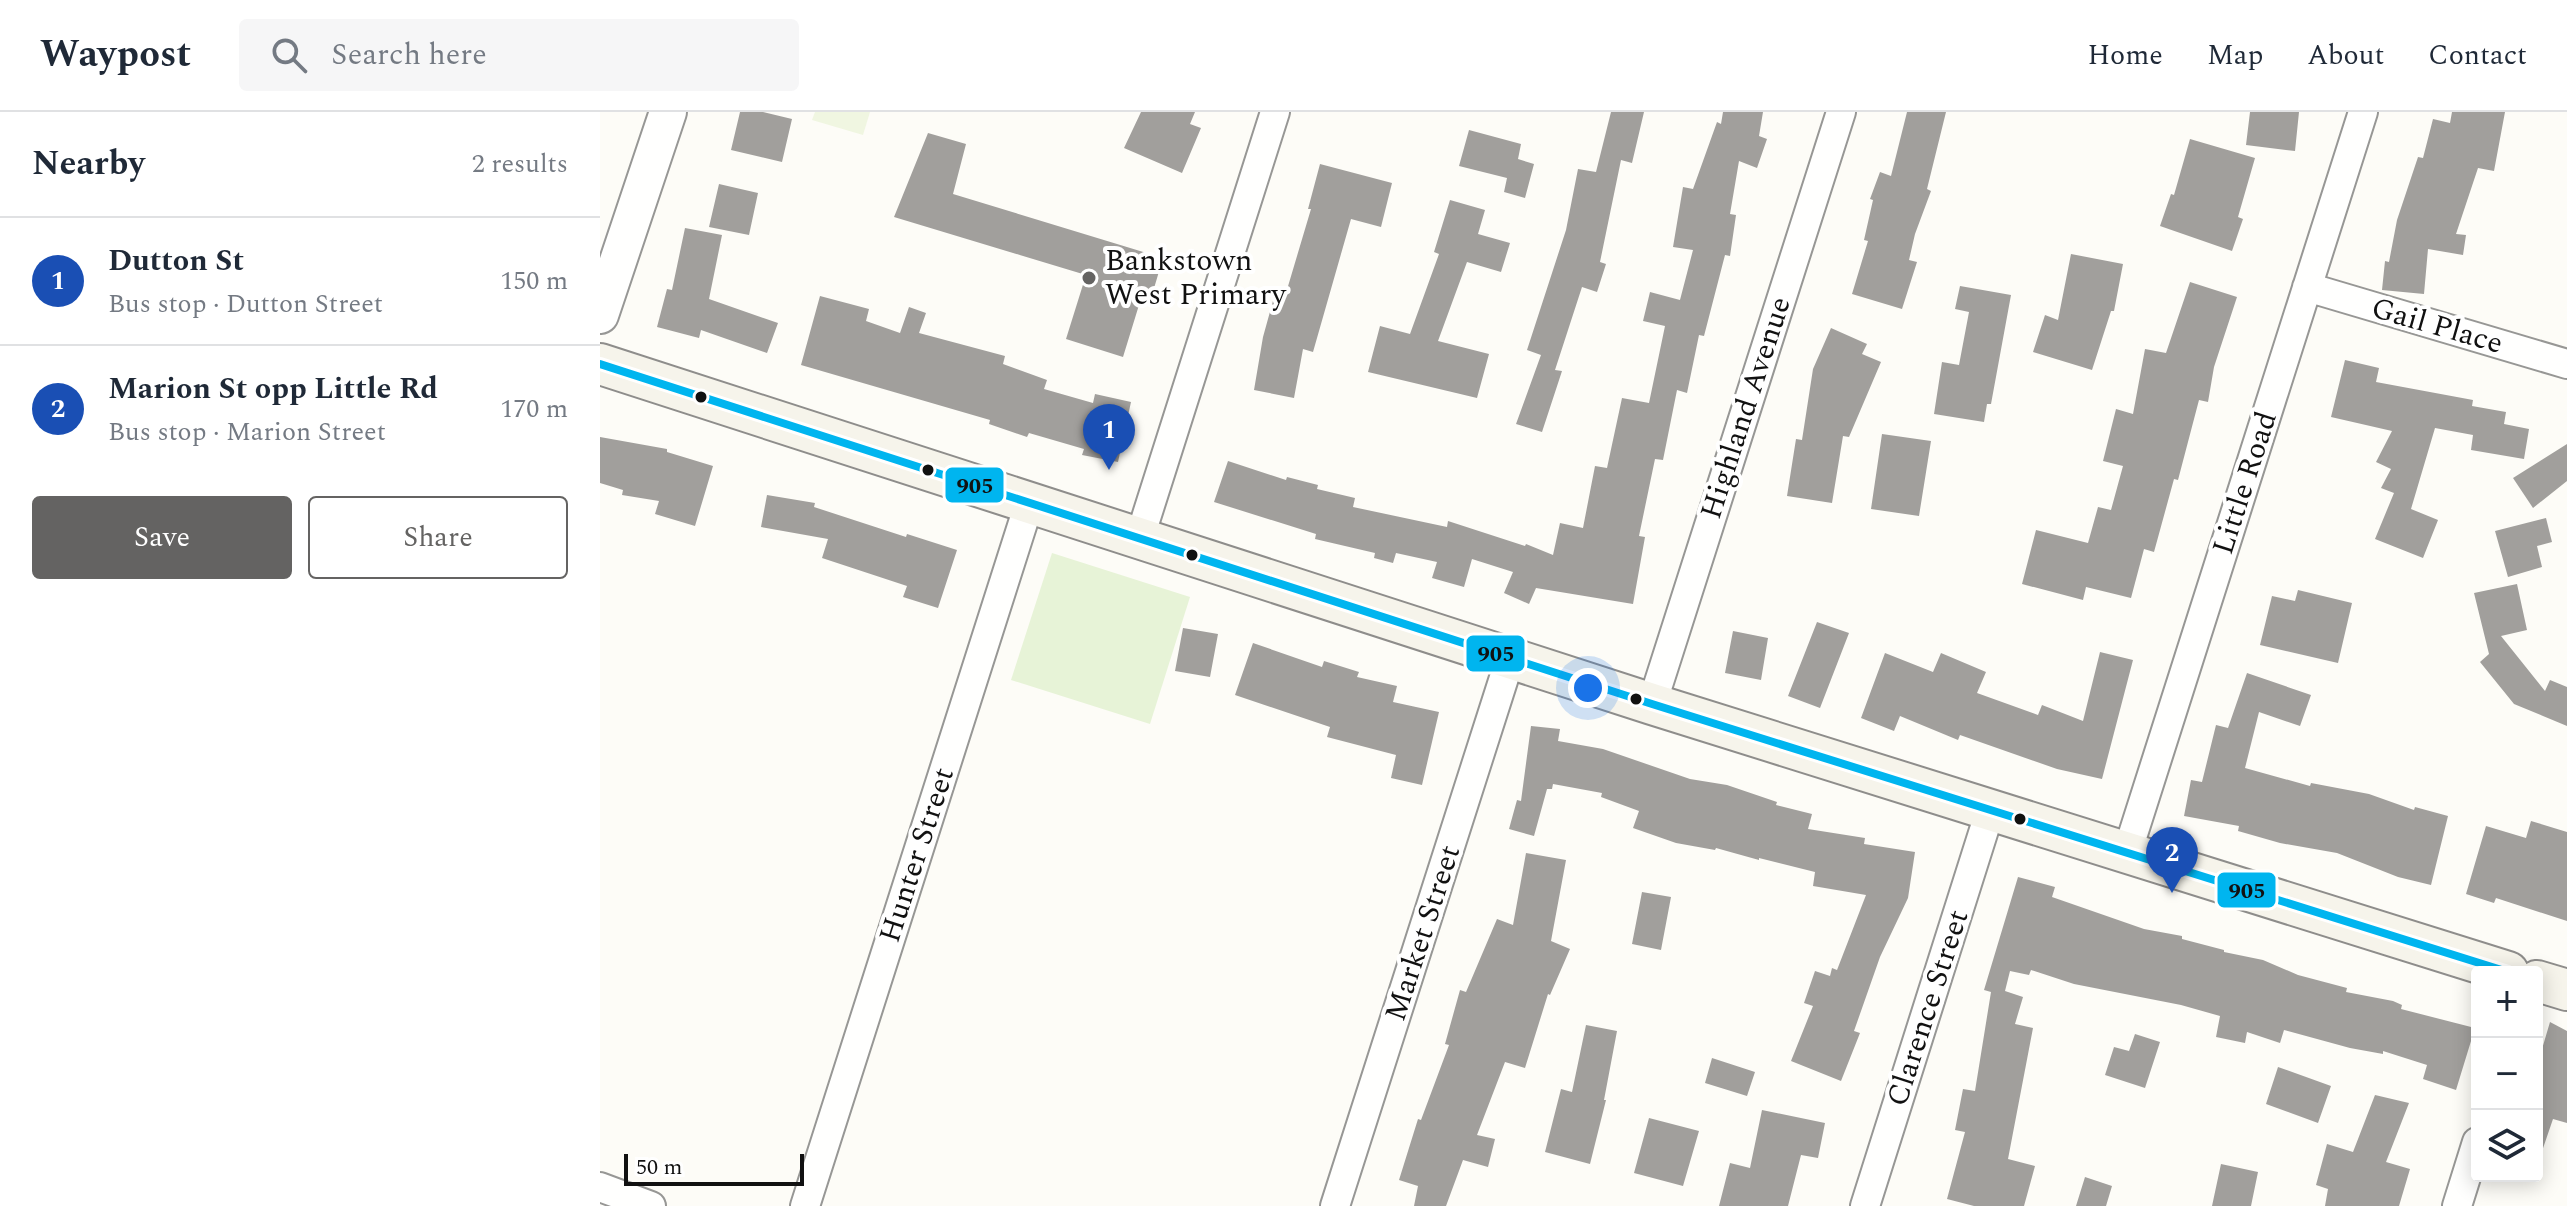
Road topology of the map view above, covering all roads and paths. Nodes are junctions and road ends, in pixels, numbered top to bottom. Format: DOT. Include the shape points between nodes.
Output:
graph roads {
  1 [pos="668,112"];
  2 [pos="1275,112"];
  3 [pos="1841,112"];
  4 [pos="2363,112"];
  5 [pos="2307,287"];
  6 [pos="600,315"];
  7 [pos="600,364"];
  8 [pos="2567,364"];
  9 [pos="1029,504"];
  10 [pos="1139,540"];
  11 [pos="1510,659"];
  12 [pos="1652,704"];
  13 [pos="1990,811"];
  14 [pos="2127,853"];
  15 [pos="2489,966"];
  16 [pos="2543,983"];
  17 [pos="2567,990"];
  18 [pos="2471,1161"];
  19 [pos="600,1187"];
  20 [pos="651,1206"];
  21 [pos="805,1206"];
  22 [pos="1335,1206"];
  23 [pos="1865,1206"];
  24 [pos="2457,1206"];
  1 -- 6 [label="street"];
  2 -- 10 [label="street"];
  3 -- 12 [label="street, Highland Avenue"];
  4 -- 5 [label="street, Little Road"];
  5 -- 8 [label="street, Gail Place"];
  5 -- 14 [label="street, Little Road"];
  7 -- 9 [label="main road"];
  9 -- 10 [label="main road"];
  9 -- 21 [label="street, Hunter Street"];
  10 -- 11 [label="main road"];
  11 -- 12 [label="main road"];
  11 -- 22 [label="street, Market Street"];
  12 -- 13 [label="main road"];
  13 -- 14 [label="main road"];
  13 -- 23 [label="street, Clarence Street"];
  14 -- 15 [label="main road"];
  16 -- 17 [label="main road"];
  18 -- 24 [label="street"];
  19 -- 20 [label="street"];
}
